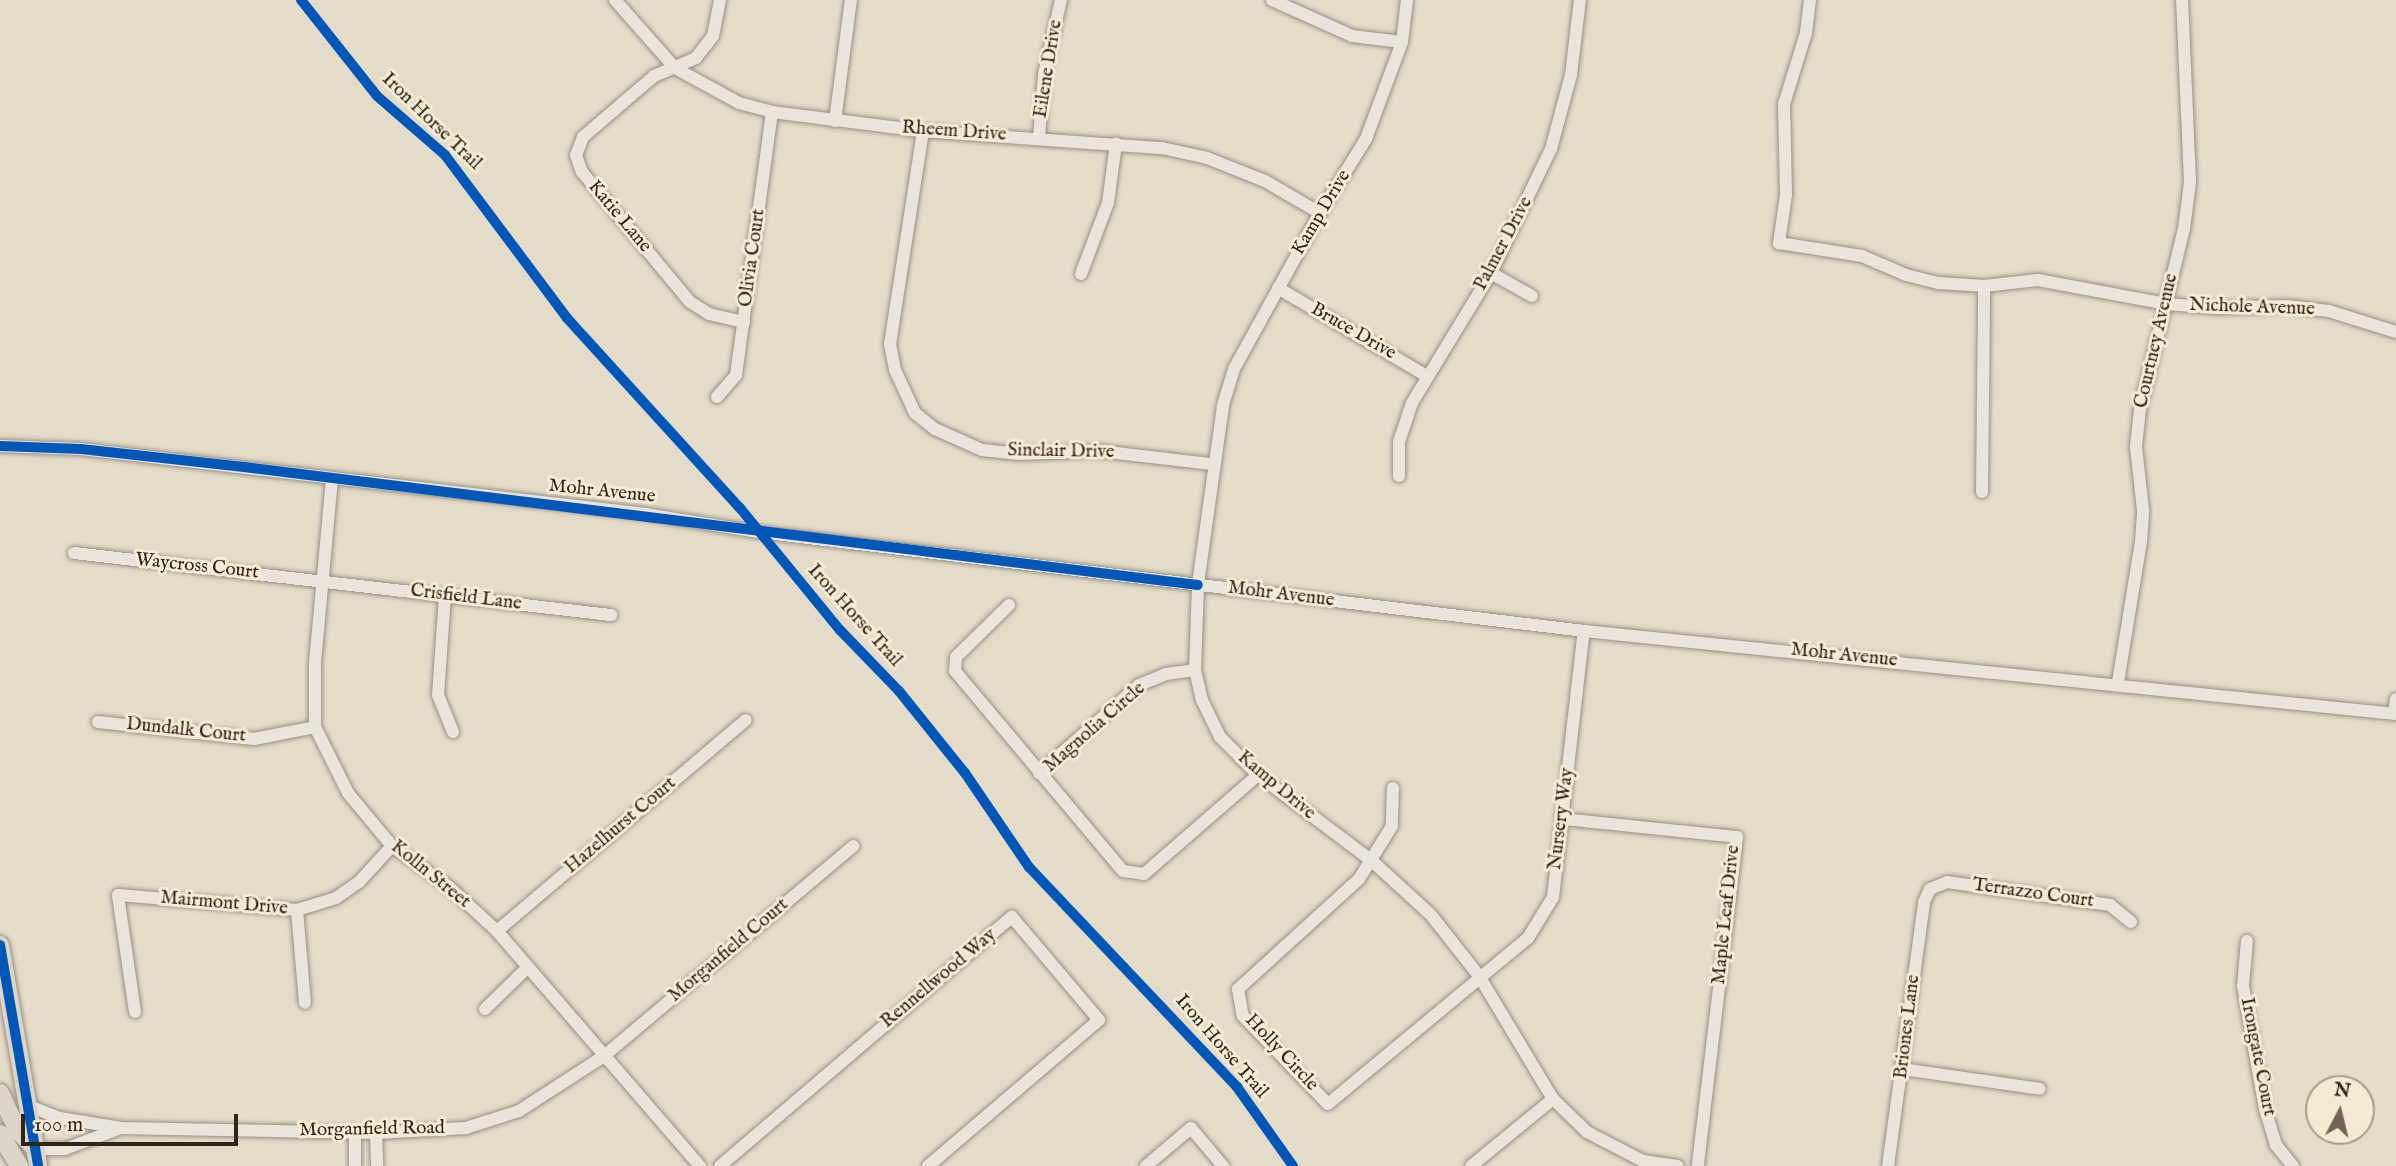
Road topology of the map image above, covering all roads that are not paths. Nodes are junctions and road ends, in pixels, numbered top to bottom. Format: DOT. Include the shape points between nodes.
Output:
graph roads {
  1 [pos="615,0"];
  2 [pos="720,0"];
  3 [pos="851,0"];
  4 [pos="1061,0"];
  5 [pos="1272,0"];
  6 [pos="1407,0"];
  7 [pos="1580,0"];
  8 [pos="1810,0"];
  9 [pos="2182,0"];
  10 [pos="1402,42"];
  11 [pos="675,68"];
  12 [pos="772,112"];
  13 [pos="835,121"];
  14 [pos="923,131"];
  15 [pos="1039,138"];
  16 [pos="1116,144"];
  17 [pos="1320,214"];
  18 [pos="1491,273"];
  19 [pos="1081,274"];
  20 [pos="1984,286"];
  21 [pos="1278,288"];
  22 [pos="1531,296"];
  23 [pos="2166,304"];
  24 [pos="744,322"];
  25 [pos="2396,332"];
  26 [pos="1427,376"];
  27 [pos="717,397"];
  28 [pos="0,446"];
  29 [pos="1212,464"];
  30 [pos="1399,476"];
  31 [pos="332,479"];
  32 [pos="1982,492"];
  33 [pos="74,553"];
  34 [pos="321,581"];
  35 [pos="1198,585"];
  36 [pos="445,595"];
  37 [pos="1009,605"];
  38 [pos="611,615"];
  39 [pos="1584,631"];
  40 [pos="1195,670"];
  41 [pos="2118,682"];
  42 [pos="2396,699"];
  43 [pos="2395,713"];
  44 [pos="746,720"];
  45 [pos="98,722"];
  46 [pos="315,727"];
  47 [pos="453,732"];
  48 [pos="1039,773"];
  49 [pos="1258,775"];
  50 [pos="1393,788"];
  51 [pos="1563,819"];
  52 [pos="392,846"];
  53 [pos="853,846"];
  54 [pos="1371,860"];
  55 [pos="1930,889"];
  56 [pos="297,910"];
  57 [pos="2131,922"];
  58 [pos="496,931"];
  59 [pos="2247,941"];
  60 [pos="0,945"];
  61 [pos="527,968"];
  62 [pos="1479,976"];
  63 [pos="305,1003"];
  64 [pos="485,1009"];
  65 [pos="135,1012"];
  66 [pos="604,1056"];
  67 [pos="1902,1069"];
  68 [pos="2040,1089"];
  69 [pos="0,1093"];
  70 [pos="1553,1099"];
  71 [pos="27,1105"];
  72 [pos="121,1128"];
  73 [pos="355,1133"];
  74 [pos="376,1133"];
  75 [pos="0,1134"];
  76 [pos="37,1158"];
  77 [pos="19,1166"];
  78 [pos="355,1166"];
  79 [pos="377,1166"];
  80 [pos="700,1166"];
  81 [pos="720,1166"];
  82 [pos="928,1166"];
  83 [pos="1146,1166"];
  84 [pos="1223,1166"];
  85 [pos="1471,1166"];
  86 [pos="1678,1166"];
  87 [pos="1698,1166"];
  88 [pos="1888,1166"];
  89 [pos="2293,1166"];
  1 -- 11 [label="street, Rheem Drive"];
  2 -- 11 [label="street, Katie Lane" via="713,36 696,58"];
  3 -- 13 [label="street"];
  4 -- 15 [label="street, Eilene Drive" via="1044,74"];
  5 -- 10 [label="street" via="1352,36"];
  6 -- 10 [label="street, Kamp Drive"];
  7 -- 18 [label="street, Palmer Drive" via="1571,75 1551,149"];
  8 -- 20 [label="street, Nichole Avenue" via="1806,33 1784,104 1786,195 1779,243 1862,256 1939,283"];
  9 -- 23 [label="street, Courtney Avenue" via="2190,182"];
  10 -- 17 [label="street, Kamp Drive" via="1366,139"];
  11 -- 12 [label="street, Rheem Drive" via="739,103"];
  11 -- 24 [label="street, Katie Lane" via="654,76 583,137 576,155 582,172 690,302 709,314"];
  12 -- 13 [label="street, Rheem Drive"];
  12 -- 24 [label="street, Olivia Court"];
  13 -- 14 [label="street, Rheem Drive"];
  14 -- 15 [label="street, Rheem Drive"];
  14 -- 29 [label="street, Sinclair Drive" via="890,344 895,370 915,413 935,429 982,450 1018,454 1099,451"];
  15 -- 16 [label="street, Rheem Drive"];
  16 -- 17 [label="street, Rheem Drive" via="1207,158 1265,181"];
  16 -- 19 [label="street" via="1108,204"];
  17 -- 21 [label="street, Kamp Drive"];
  18 -- 22 [label="street"];
  18 -- 26 [label="street, Palmer Drive"];
  20 -- 23 [label="street, Nichole Avenue" via="2038,280"];
  20 -- 32 [label="street"];
  21 -- 26 [label="street, Bruce Drive"];
  21 -- 29 [label="street, Kamp Drive" via="1234,369"];
  23 -- 25 [label="street, Nichole Avenue" via="2298,307 2329,311"];
  23 -- 41 [label="street, Courtney Avenue" via="2140,409 2136,447 2143,510 2141,542"];
  24 -- 27 [label="street, Olivia Court" via="736,375"];
  26 -- 30 [label="street, Palmer Drive" via="1399,443"];
  28 -- 31 [label="street, Mohr Avenue" via="81,449"];
  29 -- 35 [label="street, Kamp Drive"];
  31 -- 34 [label="street, Kolln Street"];
  31 -- 35 [label="street, Mohr Avenue"];
  33 -- 34 [label="street, Waycross Court"];
  34 -- 36 [label="street, Crisfield Lane"];
  34 -- 46 [label="street, Kolln Street"];
  35 -- 39 [label="street, Mohr Avenue"];
  35 -- 40 [label="street, Kamp Drive"];
  36 -- 38 [label="street, Crisfield Lane"];
  36 -- 47 [label="street" via="438,695"];
  37 -- 48 [label="street" via="956,657 955,671"];
  39 -- 41 [label="street, Mohr Avenue"];
  39 -- 51 [label="street, Nursery Way"];
  40 -- 48 [label="street, Magnolia Circle" via="1166,674 1139,685"];
  40 -- 49 [label="street, Kamp Drive" via="1202,700 1220,737"];
  41 -- 43 [label="street, Mohr Avenue"];
  42 -- 43 [label="street"];
  44 -- 58 [label="street, Hazelhurst Court"];
  45 -- 46 [label="street, Dundalk Court" via="254,739"];
  46 -- 52 [label="street, Kolln Street" via="348,793"];
  48 -- 49 [label="street, Magnolia Circle" via="1123,871 1133,876 1144,874"];
  49 -- 54 [label="street, Kamp Drive"];
  50 -- 54 [label="street" via="1392,826"];
  51 -- 62 [label="street, Nursery Way" via="1553,897 1528,938"];
  51 -- 87 [label="street, Maple Leaf Drive" via="1737,837"];
  52 -- 56 [label="street, Mairmont Drive" via="359,882 336,898"];
  52 -- 58 [label="street, Kolln Street" via="449,887"];
  53 -- 66 [label="street, Morganfield Court"];
  54 -- 62 [label="street, Kamp Drive" via="1431,915"];
  54 -- 62 [label="street, Holly Circle" via="1359,879 1238,989 1243,1016 1328,1104"];
  55 -- 57 [label="street, Terrazzo Court" via="1947,882 2110,905"];
  55 -- 67 [label="street, Briones Lane" via="1924,902"];
  56 -- 63 [label="street"];
  56 -- 65 [label="street, Mairmont Drive" via="118,895"];
  58 -- 61 [label="street, Kolln Street"];
  59 -- 89 [label="street, Irongate Court" via="2244,986 2265,1109 2276,1145"];
  60 -- 71 [label="main road"];
  61 -- 64 [label="street"];
  61 -- 66 [label="street, Kolln Street"];
  62 -- 70 [label="street, Kamp Drive"];
  66 -- 74 [label="street, Morganfield Road" via="519,1111 466,1128"];
  66 -- 80 [label="street, Kolln Street"];
  67 -- 68 [label="street"];
  67 -- 88 [label="street, Briones Lane"];
  69 -- 76 [label="main road"];
  70 -- 85 [label="street"];
  70 -- 86 [label="street, Kamp Drive" via="1587,1132 1643,1161"];
  71 -- 72 [label="street, Morganfield Road" via="57,1118"];
  71 -- 76 [label="main road"];
  72 -- 73 [label="street, Morganfield Road"];
  72 -- 76 [label="street, Morganfield Road"];
  73 -- 74 [label="street, Morganfield Road"];
  73 -- 78 [label="street"];
  74 -- 79 [label="street"];
  75 -- 77 [label="main road"];
  81 -- 82 [label="street, Rennellwood Way" via="1012,917 1099,1020"];
  83 -- 84 [label="street" via="1191,1128"];
}
